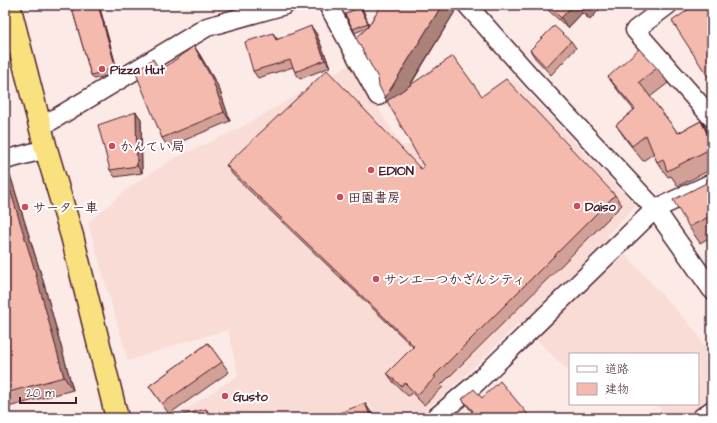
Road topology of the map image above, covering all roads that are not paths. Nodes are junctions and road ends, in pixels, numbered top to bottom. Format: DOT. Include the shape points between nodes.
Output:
graph roads {
  1 [pos="9,5"];
  2 [pos="285,5"];
  3 [pos="328,5"];
  4 [pos="467,5"];
  5 [pos="668,5"];
  6 [pos="378,96"];
  7 [pos="712,118"];
  8 [pos="41,127"];
  9 [pos="46,149"];
  10 [pos="5,160"];
  11 [pos="712,183"];
  12 [pos="655,209"];
  13 [pos="712,290"];
  14 [pos="712,410"];
  15 [pos="117,418"];
  16 [pos="435,418"];
  17 [pos="701,418"];
  1 -- 8 [label="highway"];
  2 -- 8 [label="street" via="207,27"];
  3 -- 6 [label="street"];
  4 -- 12 [label="street"];
  5 -- 7 [label="street" via="635,30"];
  8 -- 9 [label="highway"];
  9 -- 10 [label="street"];
  9 -- 15 [label="highway" via="72,236"];
  11 -- 12 [label="street"];
  12 -- 13 [label="street"];
  12 -- 16 [label="street" via="474,385"];
  14 -- 17 [label="street"];
}
